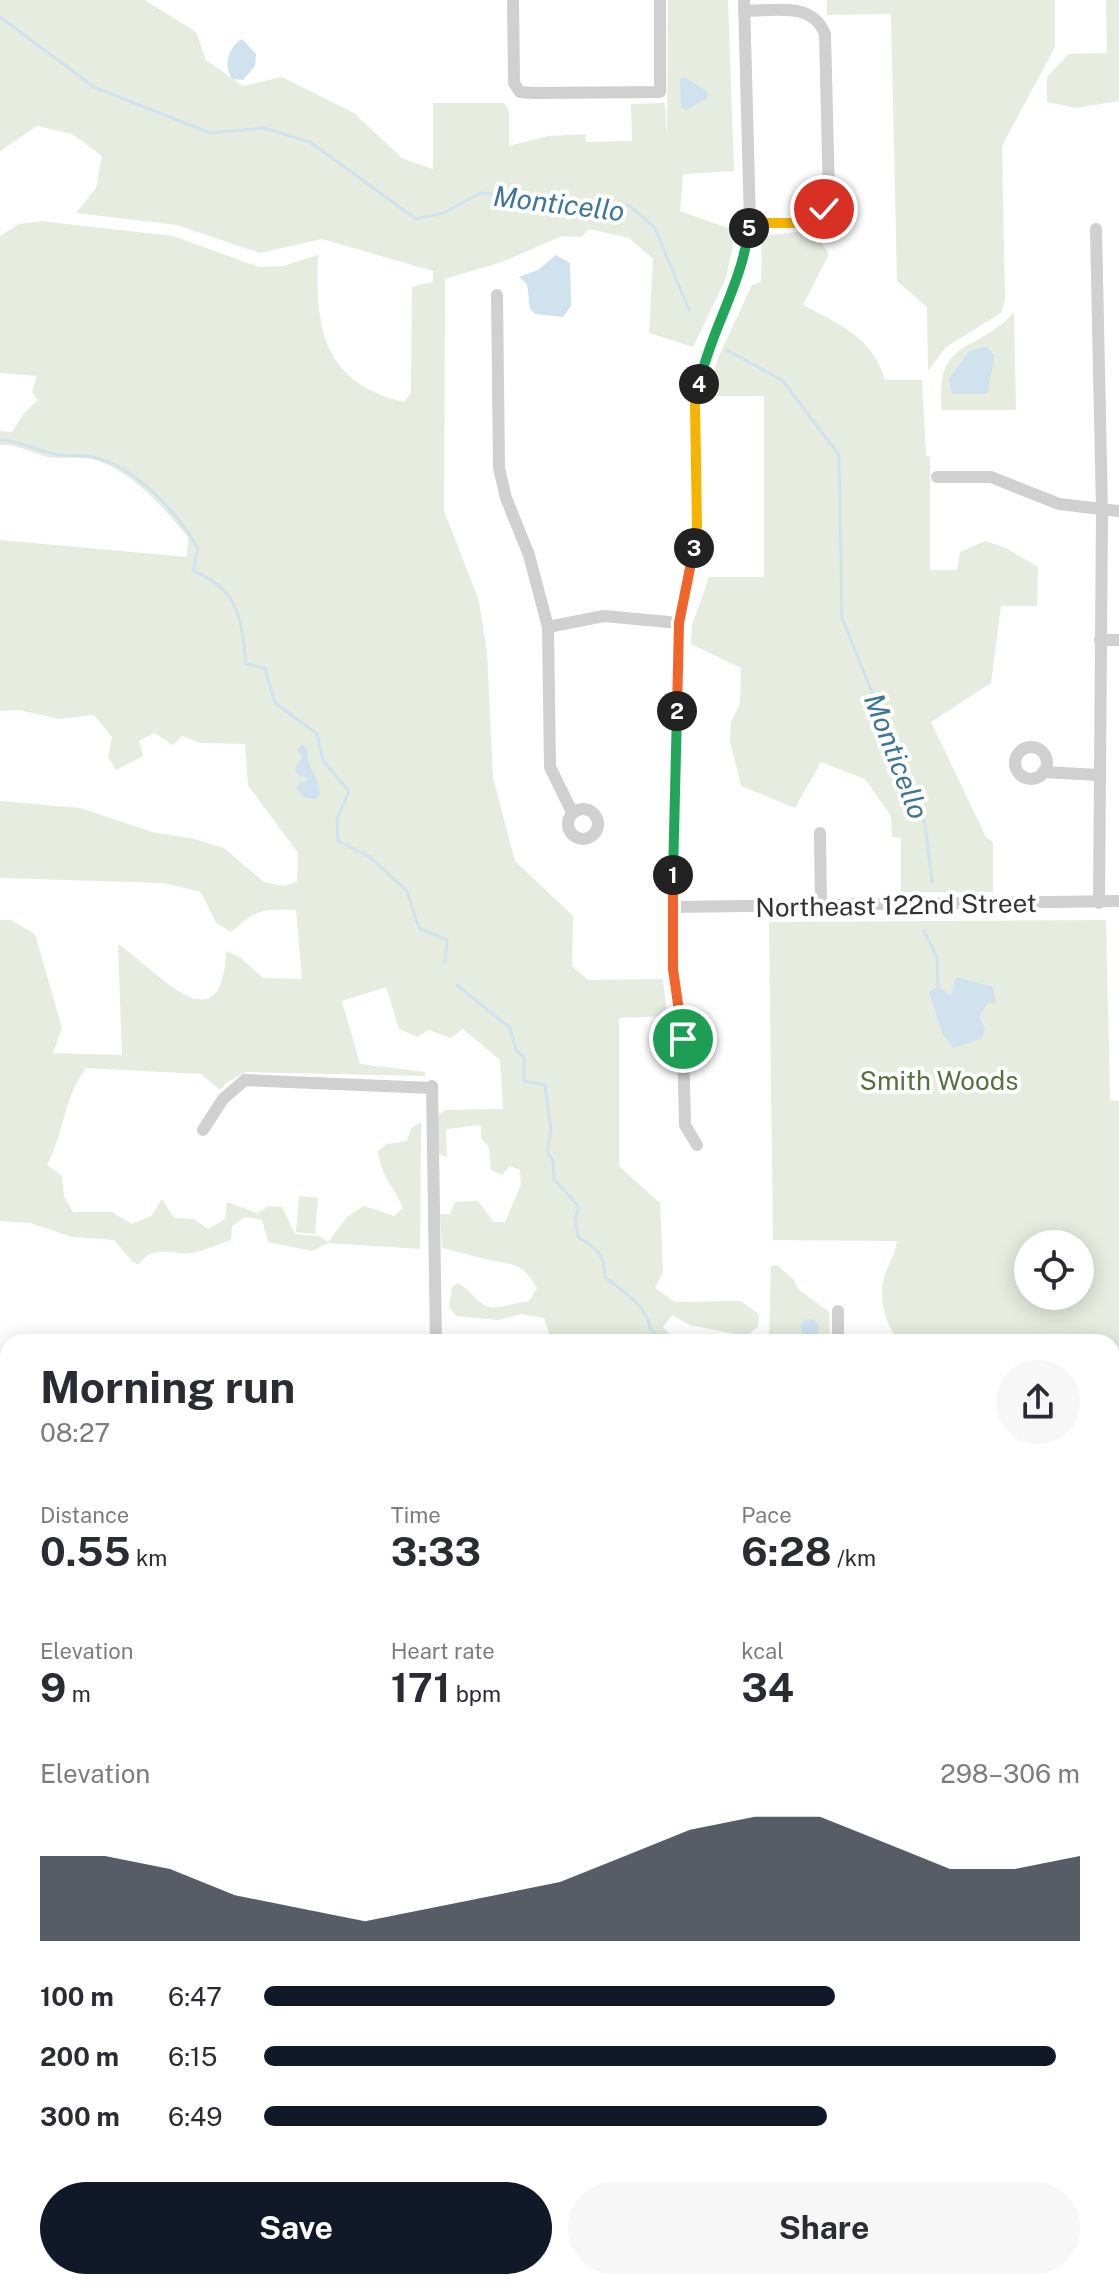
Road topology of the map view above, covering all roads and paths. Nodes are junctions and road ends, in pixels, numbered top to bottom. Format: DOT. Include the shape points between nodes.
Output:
graph roads {
  1 [pos="513,0"];
  2 [pos="660,0"];
  3 [pos="744,5"];
  4 [pos="750,223"];
  5 [pos="1096,229"];
  6 [pos="497,295"];
  7 [pos="937,477"];
  8 [pos="1102,511"];
  9 [pos="1119,511"];
  10 [pos="679,623"];
  11 [pos="548,627"];
  12 [pos="1100,640"];
  13 [pos="1119,640"];
  14 [pos="1043,772"];
  15 [pos="1099,775"];
  16 [pos="572,812"];
  17 [pos="820,833"];
  18 [pos="1119,901"];
  19 [pos="1099,903"];
  20 [pos="821,906"];
  21 [pos="674,907"];
  22 [pos="203,1130"];
  23 [pos="697,1145"];
  24 [pos="838,1311"];
  25 [pos="436,1334"];
  26 [pos="838,1334"];
  1 -- 2 [label="street" via="514,83 520,92 660,92"];
  3 -- 4 [label="street"];
  3 -- 4 [label="street" via="805,11 819,19 825,34 829,197 807,223"];
  4 -- 10 [label="street" via="736,286 704,364 695,404 697,526"];
  5 -- 8 [label="street"];
  6 -- 11 [label="street" via="499,468"];
  7 -- 8 [label="street" via="991,477 1059,504"];
  8 -- 9 [label="street"];
  8 -- 12 [label="street"];
  10 -- 11 [label="street" via="604,616"];
  10 -- 21 [label="street"];
  11 -- 16 [label="street" via="550,767"];
  12 -- 13 [label="street"];
  12 -- 15 [label="street"];
  14 -- 15 [label="street"];
  15 -- 19 [label="street"];
  17 -- 20 [label="street"];
  18 -- 19 [label="street, Northeast 122nd Street"];
  19 -- 20 [label="street, Northeast 122nd Street"];
  20 -- 21 [label="street, Northeast 122nd Street"];
  21 -- 23 [label="street" via="673,969 683,1039 685,1125"];
  22 -- 25 [label="street" via="223,1099 245,1080 432,1087"];
  24 -- 26 [label="street"];
}
